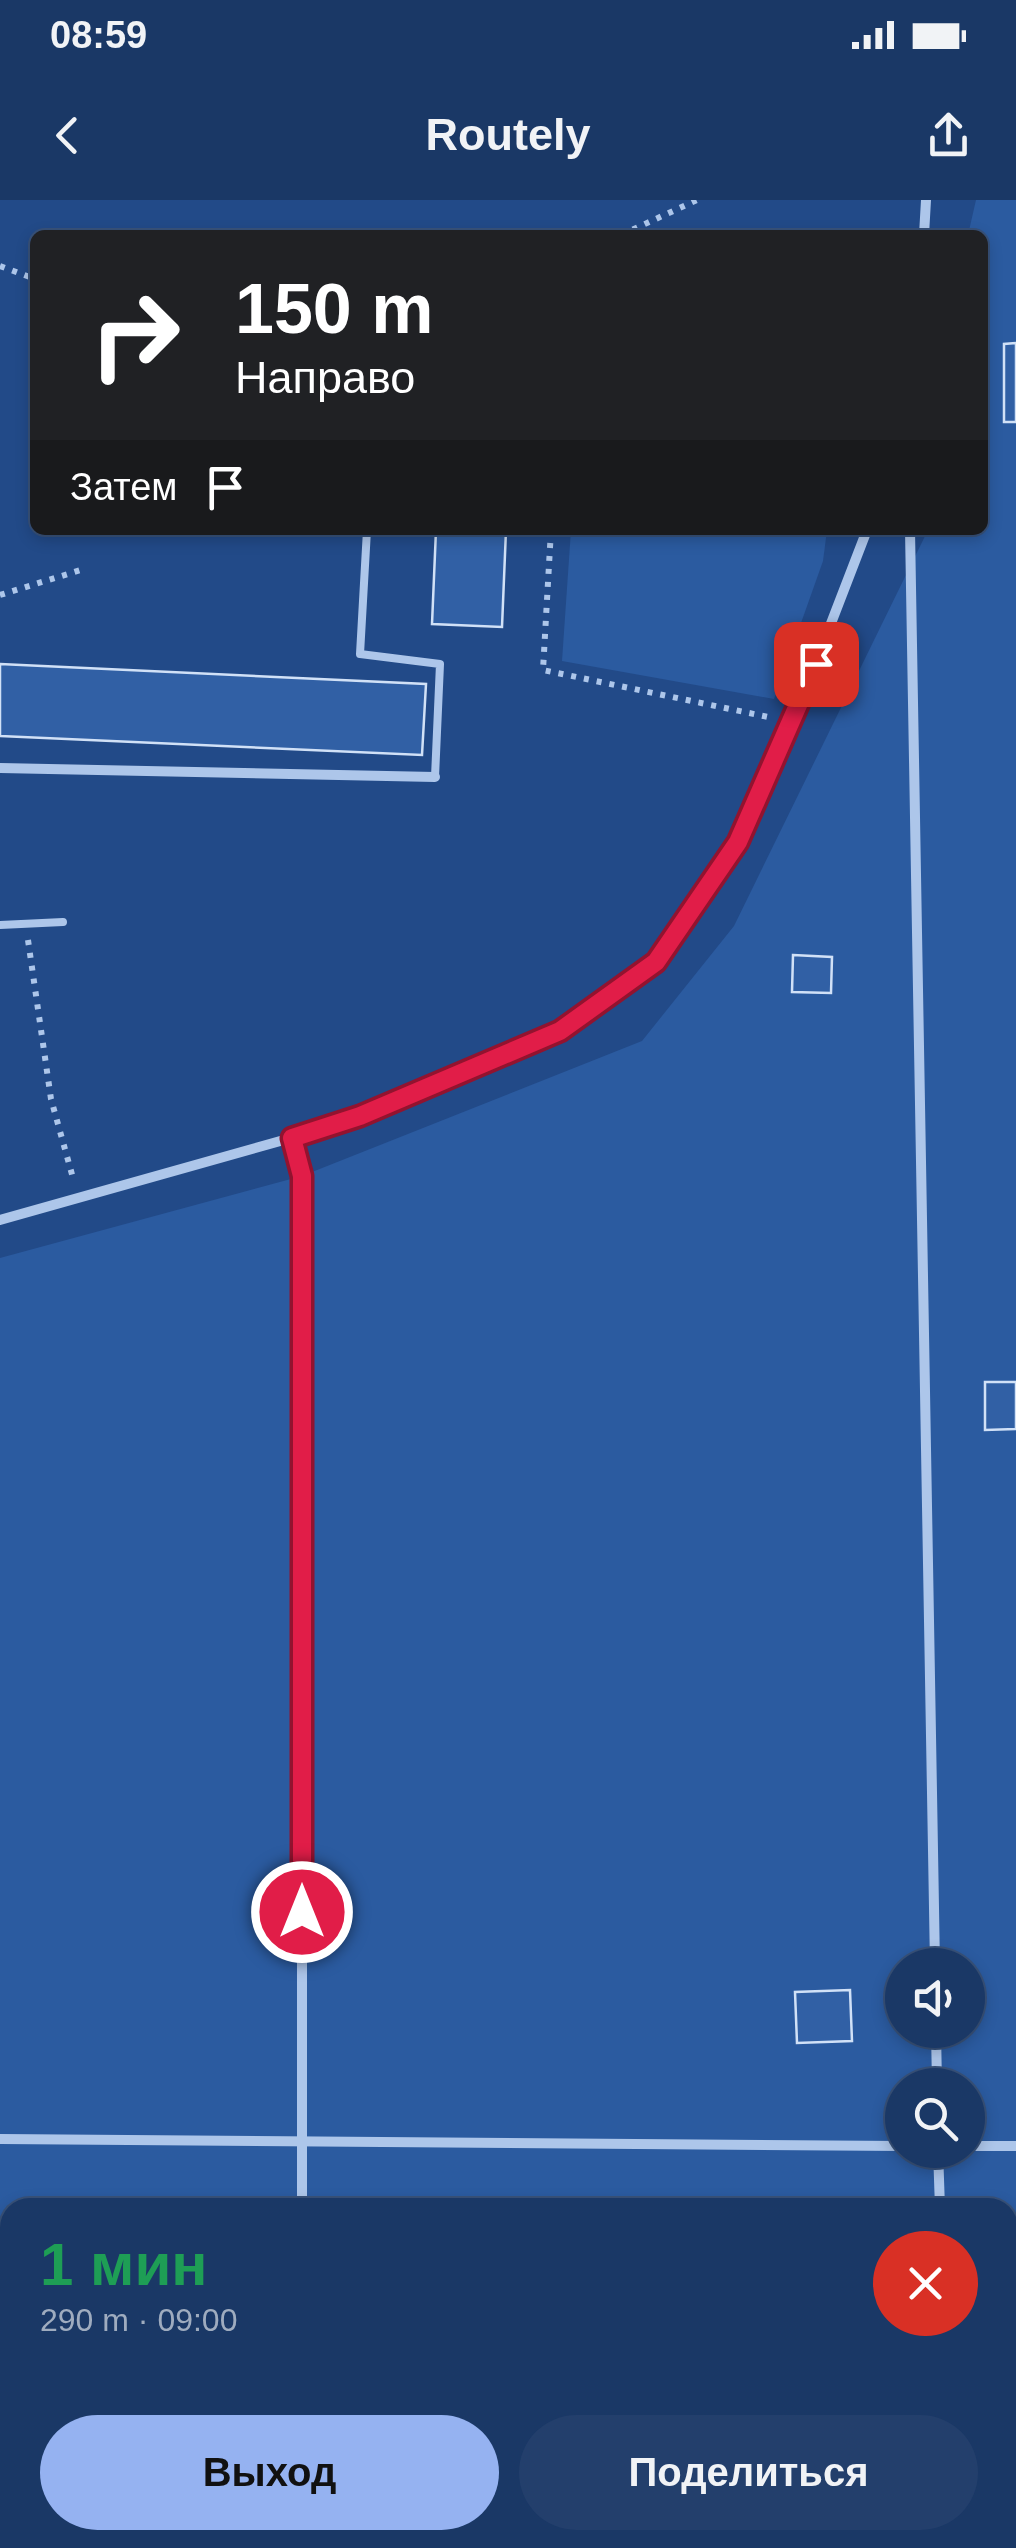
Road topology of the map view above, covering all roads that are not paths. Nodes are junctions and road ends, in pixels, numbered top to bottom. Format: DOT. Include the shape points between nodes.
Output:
graph roads {
  1 [pos="926,200"];
  2 [pos="924,230"];
  3 [pos="367,535"];
  4 [pos="865,535"];
  5 [pos="910,535"];
  6 [pos="0,768"];
  7 [pos="435,778"];
  8 [pos="63,922"];
  9 [pos="0,925"];
  10 [pos="292,1138"];
  11 [pos="0,1220"];
  12 [pos="935,1948"];
  13 [pos="0,2139"];
  14 [pos="302,2143"];
  15 [pos="885,2146"];
  16 [pos="985,2146"];
  17 [pos="1016,2146"];
  18 [pos="939,2168"];
  19 [pos="302,2198"];
  20 [pos="940,2198"];
  1 -- 2 [label="street"];
  3 -- 7 [label="lane" via="360,654 440,664"];
  4 -- 10 [label="street" via="794,722 738,842 656,962 560,1031"];
  5 -- 12 [label="street"];
  6 -- 7 [label="street"];
  8 -- 9 [label="lane"];
  10 -- 11 [label="street"];
  10 -- 14 [label="street" via="302,1176"];
  13 -- 14 [label="street"];
  14 -- 15 [label="street"];
  14 -- 19 [label="street"];
  16 -- 17 [label="street"];
  18 -- 20 [label="street"];
}
